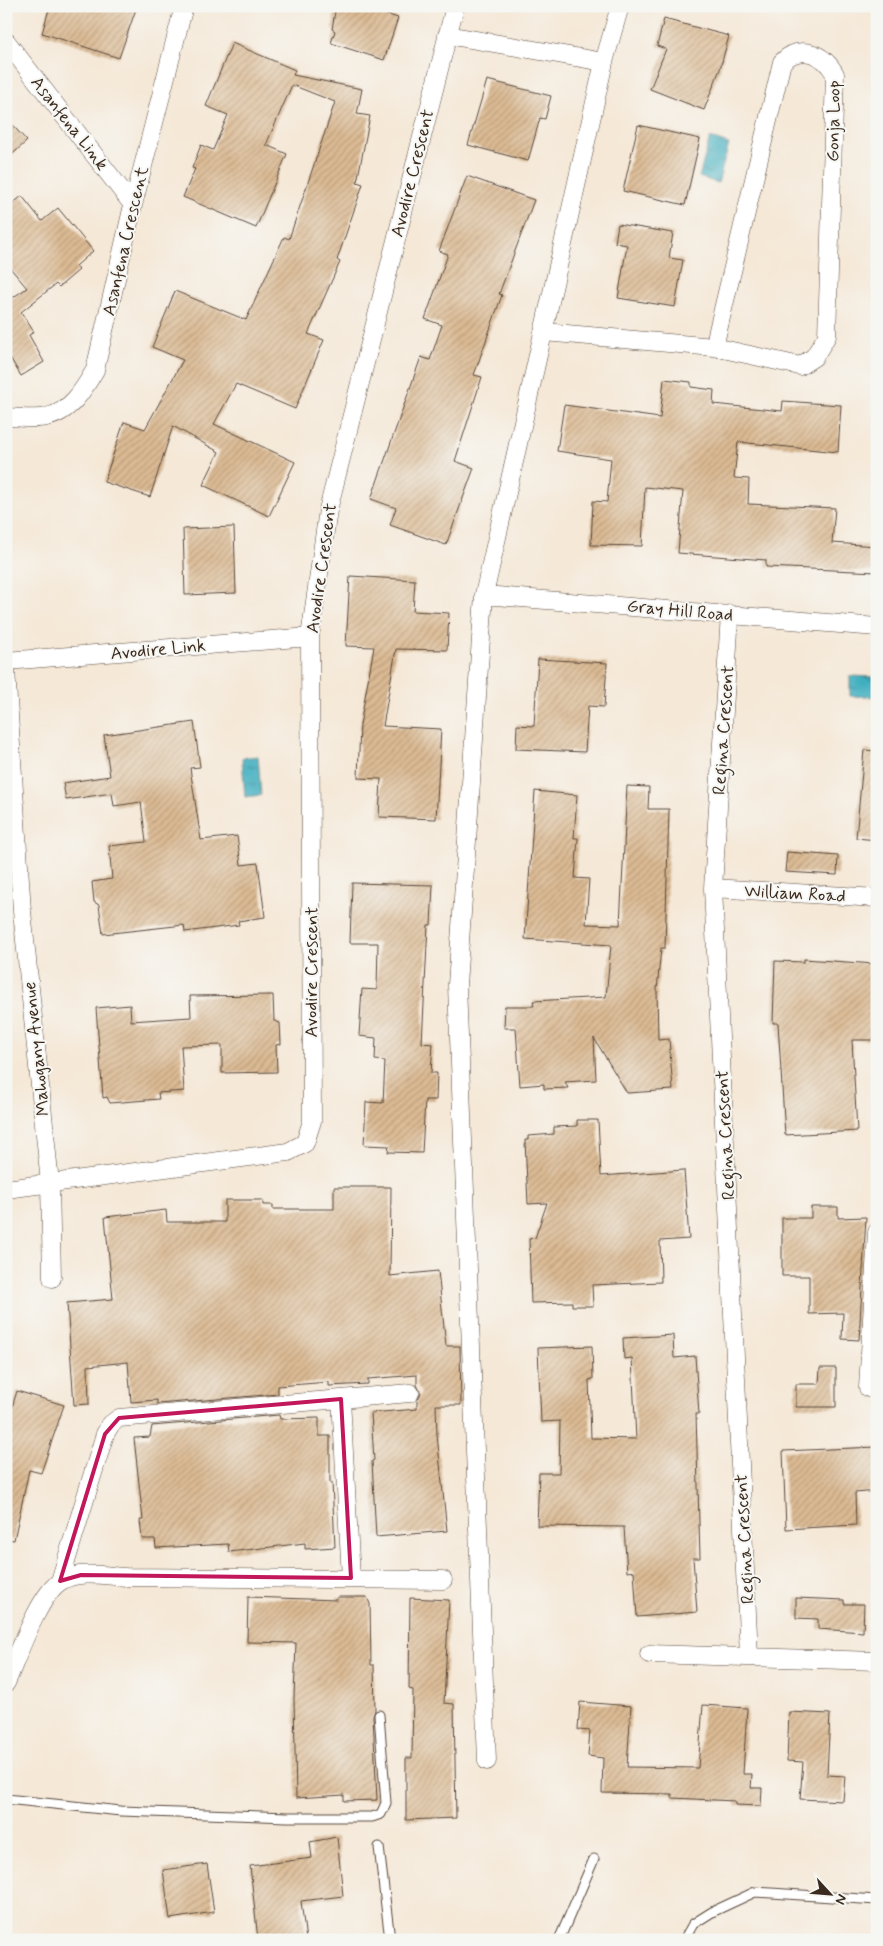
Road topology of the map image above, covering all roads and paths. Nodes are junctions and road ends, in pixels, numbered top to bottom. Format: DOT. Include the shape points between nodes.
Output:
graph roads {
  1 [pos="184,6"];
  2 [pos="455,6"];
  3 [pos="620,6"];
  4 [pos="447,35"];
  5 [pos="6,41"];
  6 [pos="604,62"];
  7 [pos="133,205"];
  8 [pos="544,332"];
  9 [pos="714,347"];
  10 [pos="6,417"];
  11 [pos="484,595"];
  12 [pos="730,614"];
  13 [pos="877,627"];
  14 [pos="310,636"];
  15 [pos="6,661"];
  16 [pos="6,670"];
  17 [pos="713,888"];
  18 [pos="877,898"];
  19 [pos="14,912"];
  20 [pos="50,1184"];
  21 [pos="6,1189"];
  22 [pos="877,1232"];
  23 [pos="52,1278"];
  24 [pos="868,1388"];
  25 [pos="410,1393"];
  26 [pos="341,1399"];
  27 [pos="351,1578"];
  28 [pos="444,1580"];
  29 [pos="60,1581"];
  30 [pos="649,1654"];
  31 [pos="750,1656"];
  32 [pos="877,1661"];
  33 [pos="6,1683"];
  34 [pos="379,1715"];
  35 [pos="487,1761"];
  36 [pos="6,1799"];
  37 [pos="379,1847"];
  38 [pos="594,1859"];
  39 [pos="877,1900"];
  40 [pos="390,1940"];
  41 [pos="559,1940"];
  42 [pos="684,1940"];
  1 -- 7 [label="street, Asanfena Crescent"];
  2 -- 4 [label="street, Avodire Crescent"];
  3 -- 6 [label="street"];
  4 -- 6 [label="street"];
  4 -- 14 [label="street, Avodire Crescent" via="328,510"];
  5 -- 7 [label="street, Asanfena Link"];
  6 -- 8 [label="street"];
  7 -- 10 [label="street, Asanfena Crescent" via="95,370 70,405 46,418"];
  8 -- 9 [label="street, Gonja Loop"];
  8 -- 11 [label="street"];
  9 -- 9 [label="street, Gonja Loop" via="782,62 789,54 813,54 828,61 835,74 827,336 814,357 800,366"];
  11 -- 12 [label="street, Gray Hill Road"];
  11 -- 35 [label="street" via="458,985"];
  12 -- 13 [label="street, Gray Hill Road"];
  12 -- 17 [label="street, Regina Crescent"];
  14 -- 15 [label="street, Avodire Link"];
  14 -- 20 [label="street, Avodire Crescent" via="312,1121 304,1143 288,1152"];
  16 -- 19 [label="street, Mahogany Avenue"];
  17 -- 18 [label="street, William Road"];
  17 -- 31 [label="street, Regina Crescent"];
  19 -- 20 [label="street, Mahogany Avenue"];
  20 -- 21 [label="street"];
  20 -- 23 [label="street, Mahogany Avenue"];
  22 -- 24 [label="street"];
  25 -- 26 [label="street"];
  26 -- 27 [label="street"];
  26 -- 29 [label="street" via="119,1418 106,1434"];
  27 -- 28 [label="street"];
  27 -- 29 [label="street" via="81,1575"];
  29 -- 33 [label="street" via="40,1605"];
  30 -- 31 [label="street"];
  31 -- 32 [label="street"];
  34 -- 36 [label="lane" via="386,1803 382,1814 372,1817 121,1811"];
  37 -- 40 [label="lane"];
  38 -- 41 [label="lane"];
  39 -- 42 [label="lane" via="755,1892 693,1924"];
}
